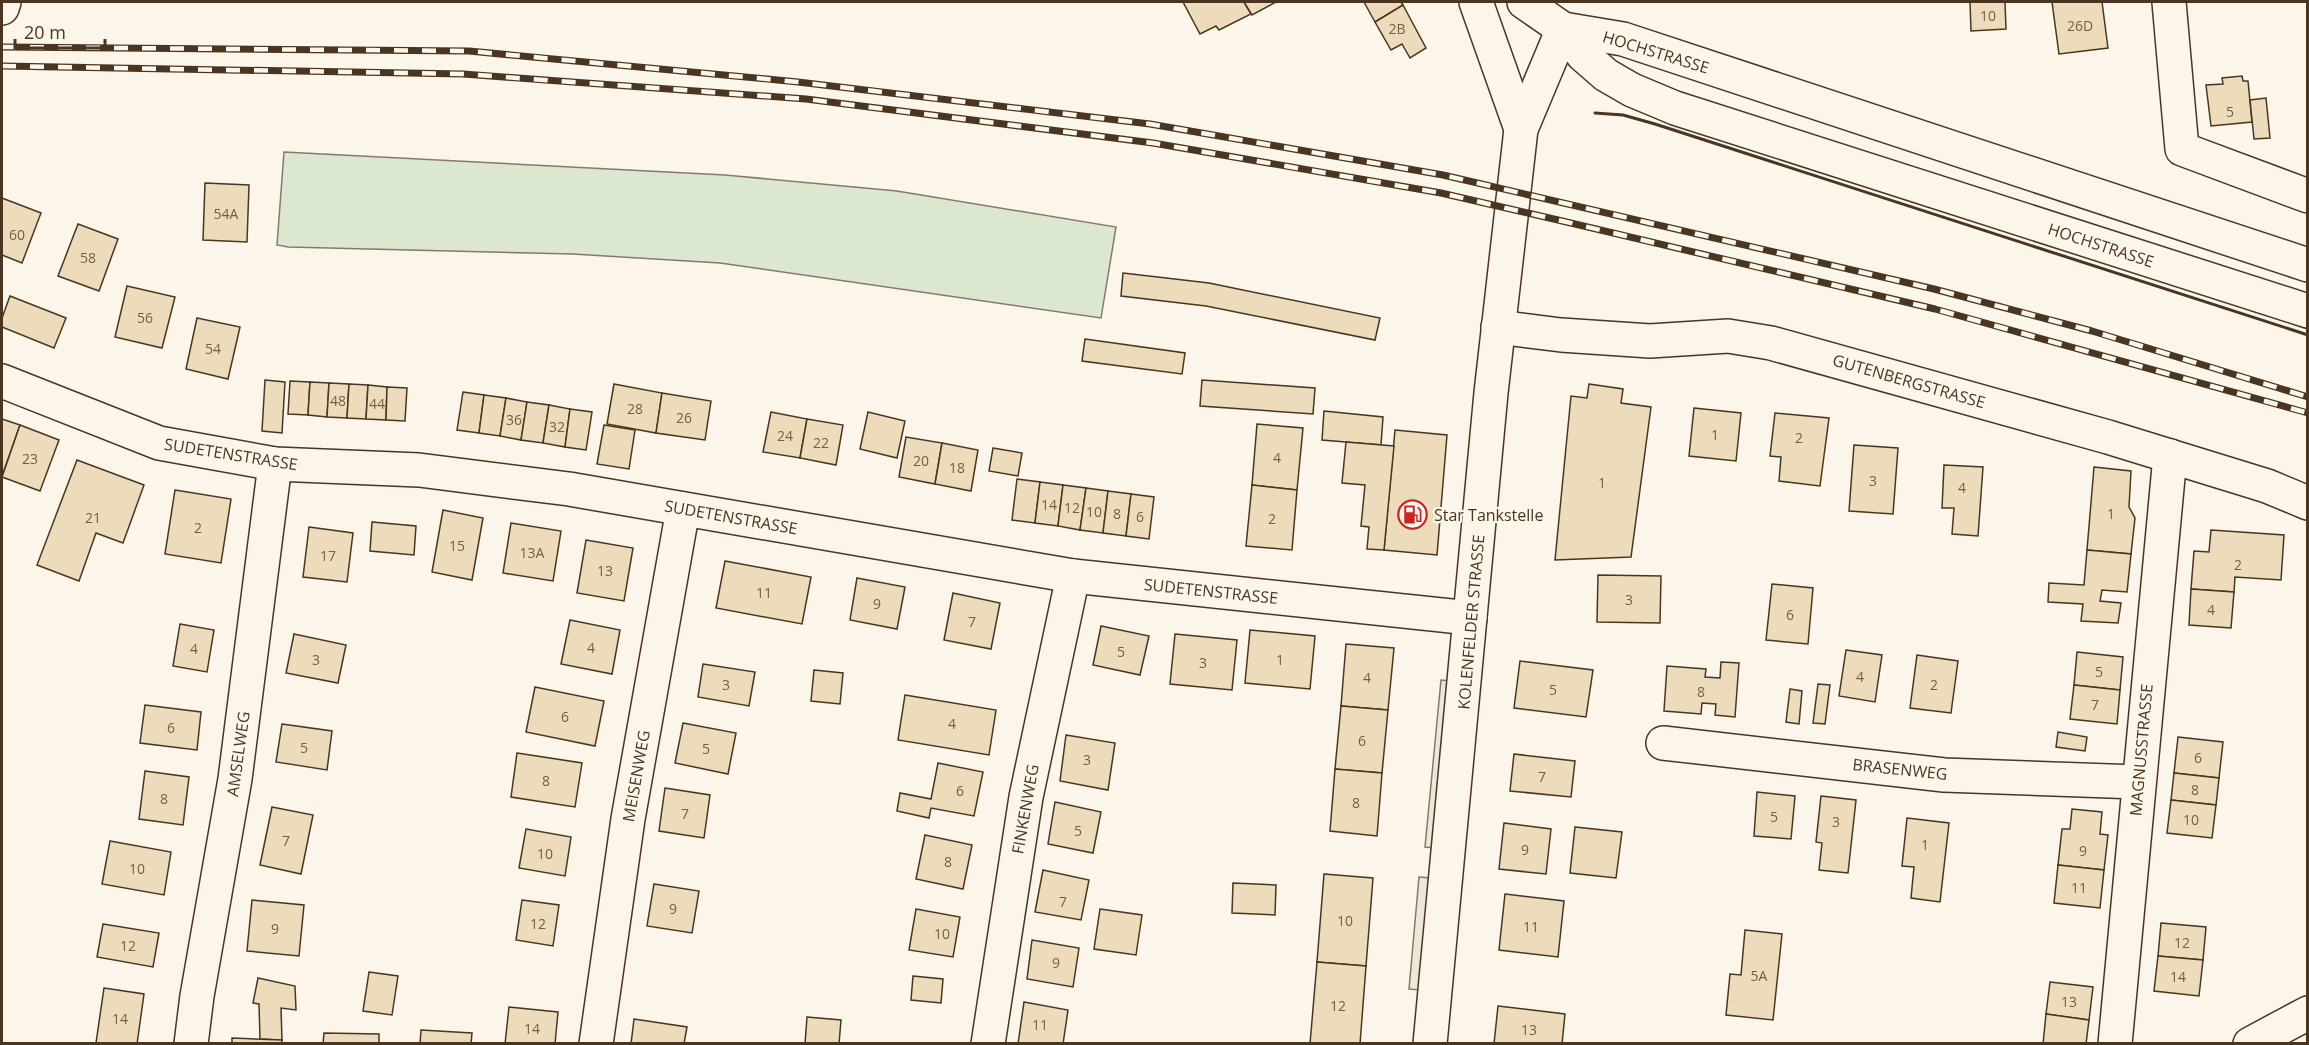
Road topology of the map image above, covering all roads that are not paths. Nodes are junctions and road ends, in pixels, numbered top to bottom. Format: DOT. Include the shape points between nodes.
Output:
graph roads {
  1 [pos="4,2"];
  2 [pos="1476,2"];
  3 [pos="1524,2"];
  4 [pos="2169,2"];
  5 [pos="2,8"];
  6 [pos="1563,29"];
  7 [pos="1521,129"];
  8 [pos="2307,196"];
  9 [pos="2307,265"];
  10 [pos="2307,311"];
  11 [pos="1498,327"];
  12 [pos="2,381"];
  13 [pos="2170,456"];
  14 [pos="275,464"];
  15 [pos="2307,503"];
  16 [pos="683,509"];
  17 [pos="1072,576"];
  18 [pos="1470,618"];
  19 [pos="1663,742"];
  20 [pos="2138,782"];
  21 [pos="2307,1013"];
  22 [pos="191,1044"];
  23 [pos="596,1044"];
  24 [pos="988,1044"];
  25 [pos="1430,1044"];
  26 [pos="2115,1044"];
  27 [pos="2250,1044"];
  1 -- 5 [label="street"];
  2 -- 7 [label="street"];
  3 -- 6 [label="street"];
  4 -- 8 [label="street" via="2182,148"];
  6 -- 7 [label="street, KOLENFELDER STRASSE"];
  6 -- 9 [label="street, HOCHSTRASSE" via="1623,39"];
  6 -- 10 [label="street, HOCHSTRASSE" via="1583,55 1606,75 1675,108"];
  7 -- 11 [label="street, KOLENFELDER STRASSE"];
  11 -- 13 [label="street, GUTENBERGSTRASSE" via="1650,341 1728,336 1771,343"];
  11 -- 18 [label="street, KOLENFELDER STRASSE"];
  12 -- 14 [label="street, SUDETENSTRASSE" via="159,443"];
  13 -- 15 [label="street, GUTENBERGSTRASSE" via="2267,486"];
  13 -- 20 [label="street, MAGNUSSTRASSE"];
  14 -- 16 [label="street, SUDETENSTRASSE" via="419,470 569,489"];
  14 -- 22 [label="street, AMSELWEG" via="235,779"];
  16 -- 17 [label="street, SUDETENSTRASSE"];
  16 -- 23 [label="street, MEISENWEG" via="627,819"];
  17 -- 18 [label="street, SUDETENSTRASSE"];
  17 -- 24 [label="street, FINKENWEG" via="1026,797"];
  18 -- 25 [label="street, KOLENFELDER STRASSE"];
  19 -- 20 [label="street, BRASENWEG" via="1944,775"];
  20 -- 26 [label="street, MAGNUSSTRASSE"];
  21 -- 27 [label="street"];
}
